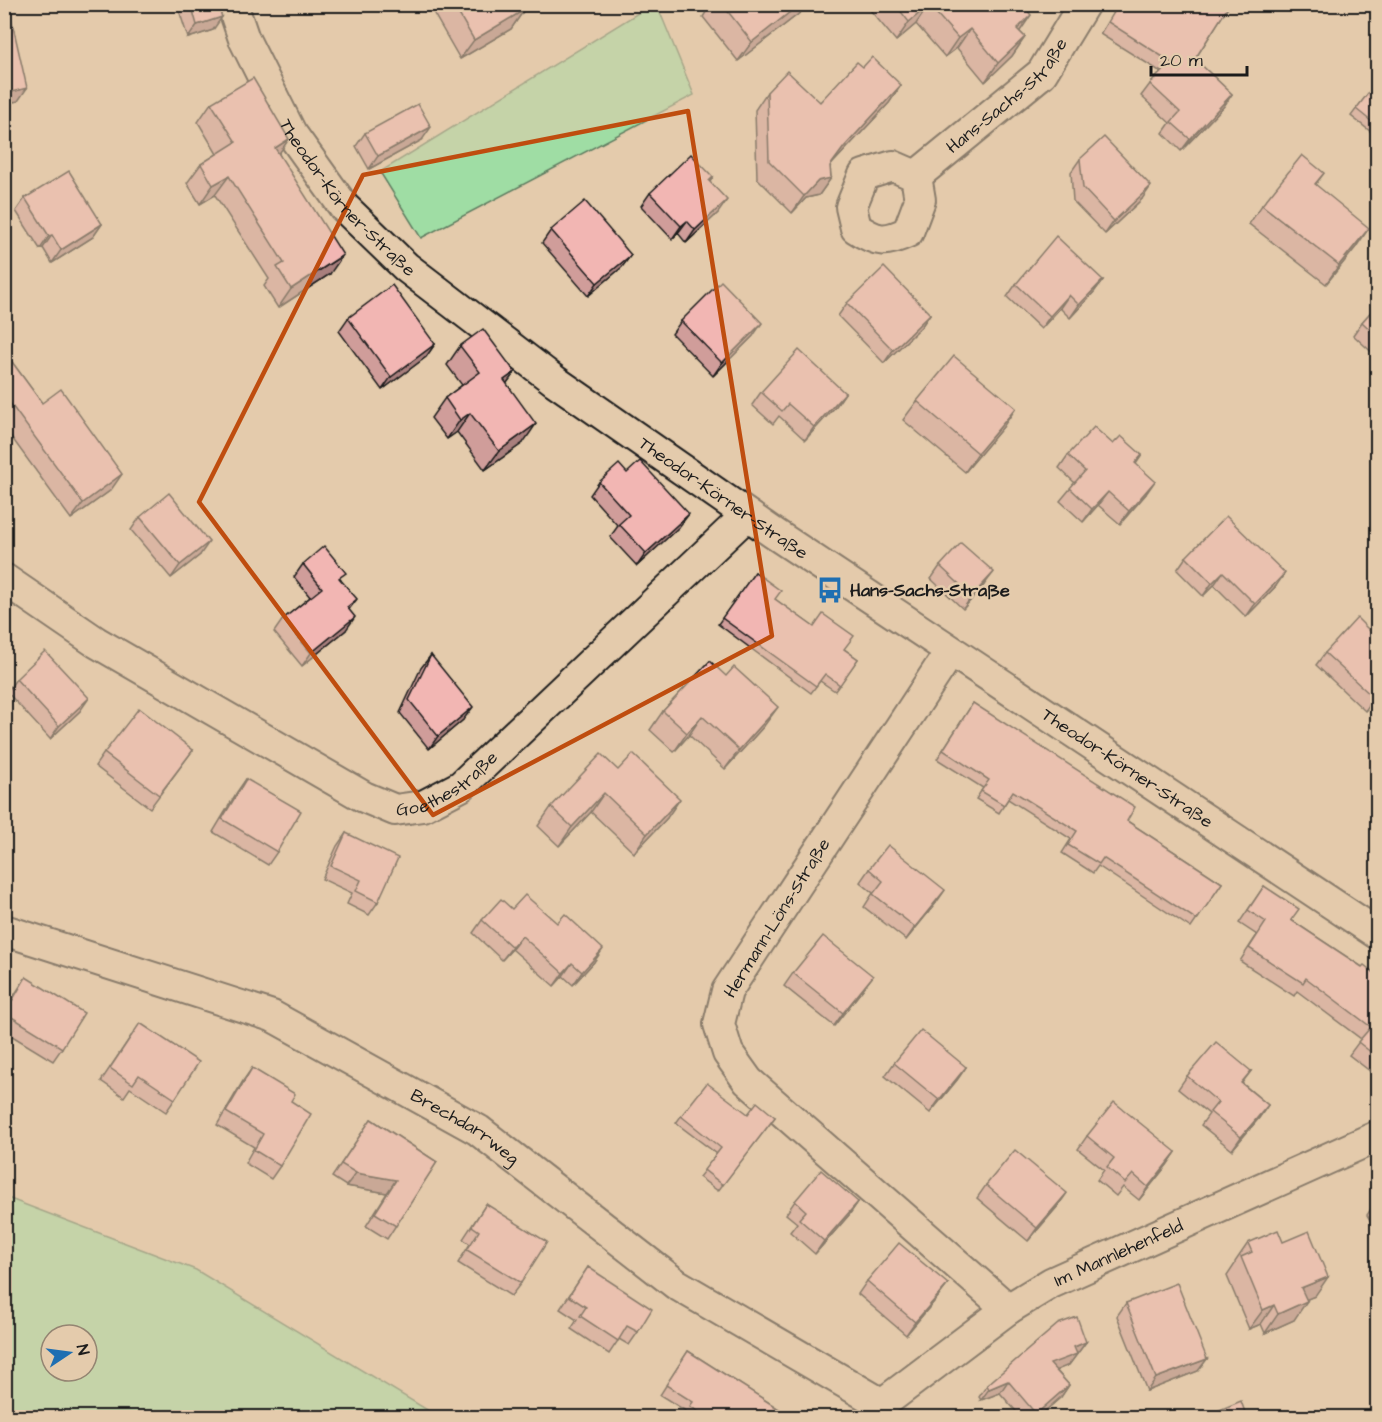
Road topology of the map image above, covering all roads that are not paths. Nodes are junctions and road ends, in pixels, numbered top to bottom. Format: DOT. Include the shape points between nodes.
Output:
graph roads {
  1 [pos="232,4"];
  2 [pos="1084,4"];
  3 [pos="916,176"];
  4 [pos="747,514"];
  5 [pos="4,579"];
  6 [pos="950,652"];
  7 [pos="4,930"];
  8 [pos="1377,934"];
  9 [pos="1377,1136"];
  10 [pos="1008,1309"];
  11 [pos="882,1404"];
  1 -- 4 [label="street, Theodor-Körner-Straße" via="244,39 291,133 344,207 406,267 555,381"];
  2 -- 3 [label="street, Hans-Sachs-Straße" via="1042,73"];
  4 -- 5 [label="street, Goethestraße" via="461,786 423,806 395,810 364,797 96,642"];
  4 -- 6 [label="street, Theodor-Körner-Straße"];
  6 -- 8 [label="street, Theodor-Körner-Straße"];
  6 -- 10 [label="street, Hermann-Löns-Straße" via="727,991 719,1024 728,1053 748,1081"];
  7 -- 11 [label="street, Brechdarrweg" via="272,1016 478,1130 676,1284"];
  9 -- 10 [label="street, Im Mannlehenfeld" via="1051,1283"];
  10 -- 11 [label="street, Im Mannlehenfeld"];
}
